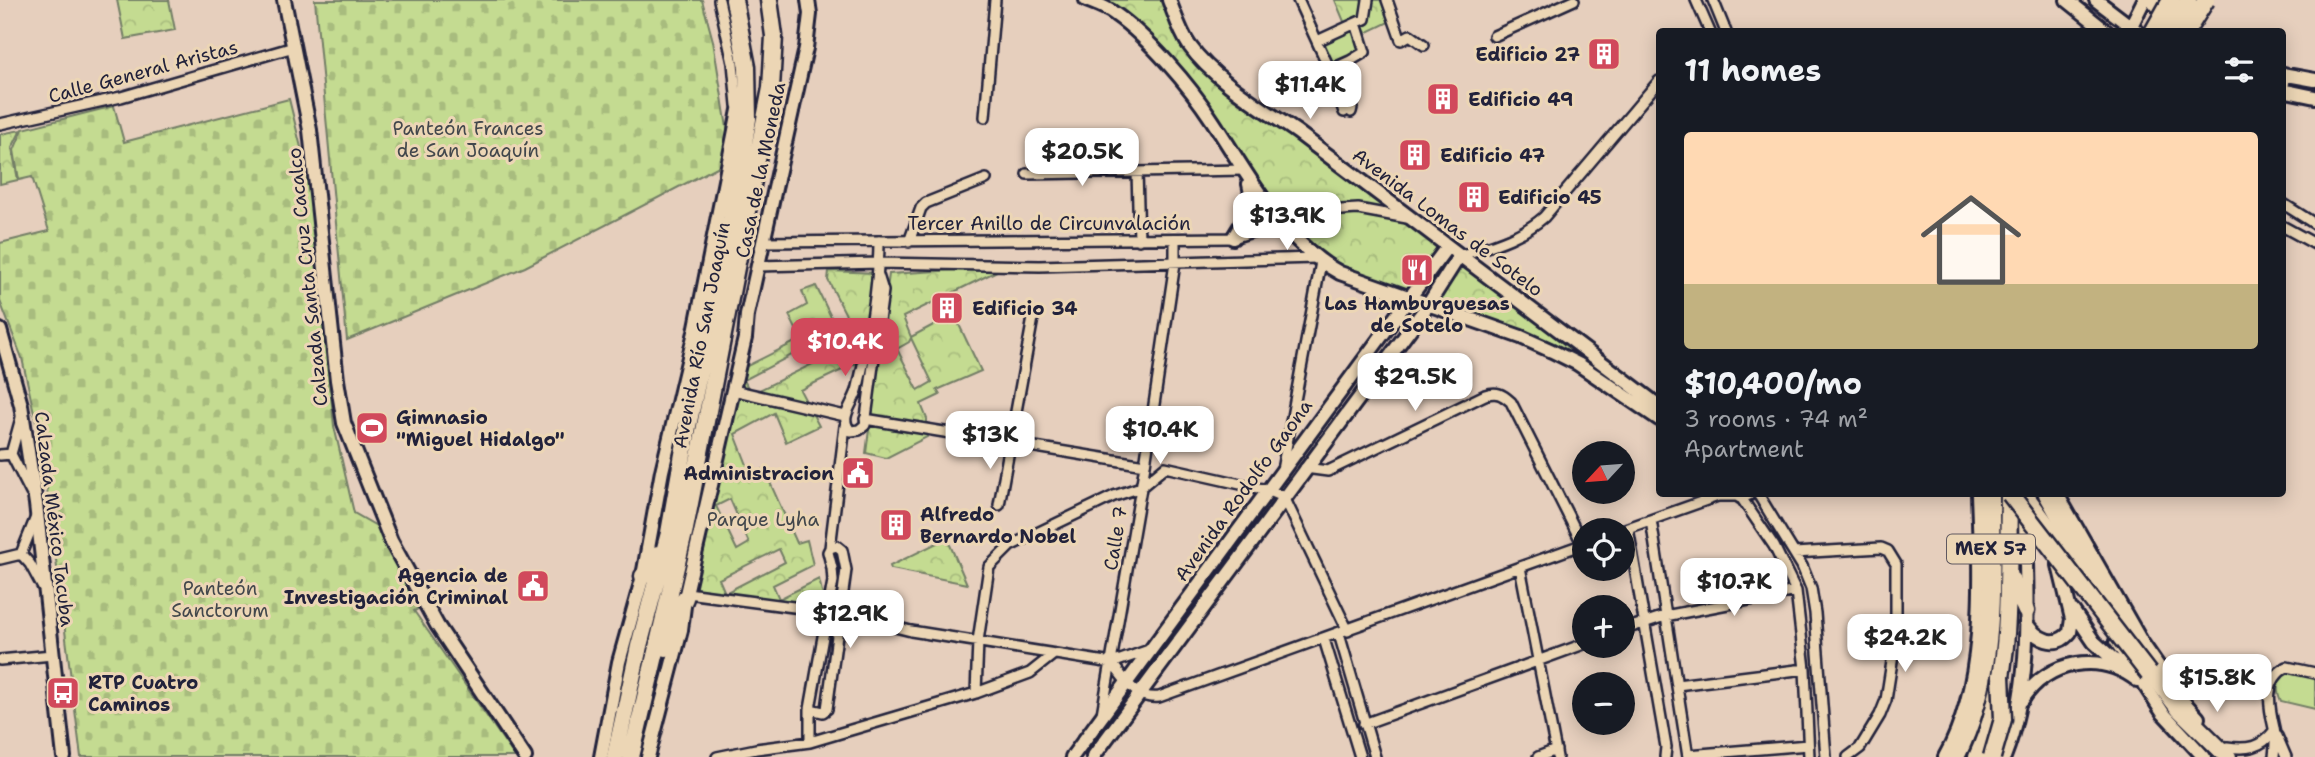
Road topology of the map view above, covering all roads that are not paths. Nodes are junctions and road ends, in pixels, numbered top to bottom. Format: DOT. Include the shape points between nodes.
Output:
graph roads {
  1 [pos="284,0"];
  2 [pos="719,0"];
  3 [pos="734,0"];
  4 [pos="769,0"];
  5 [pos="808,0"];
  6 [pos="817,0"];
  7 [pos="995,0"];
  8 [pos="1086,0"];
  9 [pos="1169,0"];
  10 [pos="1298,0"];
  11 [pos="1368,0"];
  12 [pos="1387,0"];
  13 [pos="1574,0"];
  14 [pos="1696,0"];
  15 [pos="1713,0"];
  16 [pos="2067,0"];
  17 [pos="2096,0"];
  18 [pos="2144,0"];
  19 [pos="2152,0"];
  20 [pos="2161,0"];
  21 [pos="2171,0"];
  22 [pos="2215,0"];
  23 [pos="2197,4"];
  24 [pos="810,14"];
  25 [pos="1356,23"];
  26 [pos="1708,28"];
  27 [pos="1725,28"];
  28 [pos="2102,28"];
  29 [pos="2132,28"];
  30 [pos="2136,28"];
  31 [pos="2137,28"];
  32 [pos="2155,28"];
  33 [pos="2173,28"];
  34 [pos="2175,28"];
  35 [pos="2188,28"];
  36 [pos="2194,28"];
  37 [pos="1494,36"];
  38 [pos="1317,41"];
  39 [pos="1424,45"];
  40 [pos="294,47"];
  41 [pos="1350,61"];
  42 [pos="747,67"];
  43 [pos="1330,70"];
  44 [pos="2286,75"];
  45 [pos="2315,80"];
  46 [pos="1656,85"];
  47 [pos="2286,91"];
  48 [pos="2315,97"];
  49 [pos="985,117"];
  50 [pos="739,118"];
  51 [pos="0,124"];
  52 [pos="1137,172"];
  53 [pos="1245,172"];
  54 [pos="1027,174"];
  55 [pos="986,179"];
  56 [pos="2286,206"];
  57 [pos="1414,219"];
  58 [pos="1283,223"];
  59 [pos="2315,224"];
  60 [pos="2286,228"];
  61 [pos="1233,238"];
  62 [pos="1139,240"];
  63 [pos="1175,240"];
  64 [pos="879,241"];
  65 [pos="909,242"];
  66 [pos="763,243"];
  67 [pos="2315,244"];
  68 [pos="1447,247"];
  69 [pos="1459,256"];
  70 [pos="1318,260"];
  71 [pos="879,262"];
  72 [pos="1175,262"];
  73 [pos="758,266"];
  74 [pos="878,275"];
  75 [pos="1408,297"];
  76 [pos="1428,304"];
  77 [pos="1033,318"];
  78 [pos="0,330"];
  79 [pos="733,390"];
  80 [pos="1656,404"];
  81 [pos="22,414"];
  82 [pos="1656,417"];
  83 [pos="866,419"];
  84 [pos="845,421"];
  85 [pos="1011,443"];
  86 [pos="11,454"];
  87 [pos="0,455"];
  88 [pos="1145,466"];
  89 [pos="1305,468"];
  90 [pos="1282,470"];
  91 [pos="1142,487"];
  92 [pos="1267,490"];
  93 [pos="1284,497"];
  94 [pos="1714,497"];
  95 [pos="1744,497"];
  96 [pos="1760,497"];
  97 [pos="1978,497"];
  98 [pos="1991,497"];
  99 [pos="1998,497"];
  100 [pos="2011,497"];
  101 [pos="2011,497"];
  102 [pos="2013,497"];
  103 [pos="2028,497"];
  104 [pos="2049,497"];
  105 [pos="2059,497"];
  106 [pos="999,505"];
  107 [pos="36,510"];
  108 [pos="1651,520"];
  109 [pos="1572,523"];
  110 [pos="1635,526"];
  111 [pos="2050,526"];
  112 [pos="668,533"];
  113 [pos="830,548"];
  114 [pos="1572,549"];
  115 [pos="1794,553"];
  116 [pos="21,554"];
  117 [pos="0,559"];
  118 [pos="1520,567"];
  119 [pos="1635,573"];
  120 [pos="643,576"];
  121 [pos="2012,580"];
  122 [pos="1796,591"];
  123 [pos="46,592"];
  124 [pos="686,595"];
  125 [pos="2067,598"];
  126 [pos="827,611"];
  127 [pos="839,613"];
  128 [pos="1665,616"];
  129 [pos="2026,617"];
  130 [pos="1646,622"];
  131 [pos="1635,626"];
  132 [pos="1343,632"];
  133 [pos="1324,639"];
  134 [pos="978,641"];
  135 [pos="1572,648"];
  136 [pos="1149,650"];
  137 [pos="1054,654"];
  138 [pos="52,655"];
  139 [pos="0,660"];
  140 [pos="1538,660"];
  141 [pos="1112,663"];
  142 [pos="1805,669"];
  143 [pos="650,670"];
  144 [pos="2315,673"];
  145 [pos="2001,676"];
  146 [pos="2137,679"];
  147 [pos="1126,682"];
  148 [pos="1677,685"];
  149 [pos="2175,690"];
  150 [pos="976,694"];
  151 [pos="1139,695"];
  152 [pos="2019,706"];
  153 [pos="810,709"];
  154 [pos="2179,709"];
  155 [pos="1102,716"];
  156 [pos="1364,724"];
  157 [pos="2274,731"];
  158 [pos="810,742"];
  159 [pos="1808,745"];
  160 [pos="1557,754"];
  161 [pos="2226,754"];
  162 [pos="1688,756"];
  163 [pos="64,757"];
  164 [pos="524,757"];
  165 [pos="601,757"];
  166 [pos="615,757"];
  167 [pos="631,757"];
  168 [pos="648,757"];
  169 [pos="717,757"];
  170 [pos="1072,757"];
  171 [pos="1093,757"];
  172 [pos="1360,757"];
  173 [pos="1374,757"];
  174 [pos="1538,757"];
  175 [pos="1665,757"];
  176 [pos="1809,757"];
  177 [pos="1826,757"];
  178 [pos="1848,757"];
  179 [pos="1945,757"];
  180 [pos="1956,757"];
  181 [pos="1964,757"];
  182 [pos="1977,757"];
  183 [pos="1983,757"];
  184 [pos="1992,757"];
  185 [pos="2004,757"];
  186 [pos="2204,757"];
  187 [pos="2239,757"];
  188 [pos="2274,757"];
  189 [pos="2286,757"];
  1 -- 40 [label="main road, Calzada Santa Cruz Cacalco"];
  2 -- 50 [label="street"];
  3 -- 42 [label="highway, Avenida Río San Joaquín"];
  4 -- 143 [label="highway, Avenida Río San Joaquín" via="774,36 771,88 692,491"];
  5 -- 24 [label="main road, Casa de la Moneda"];
  6 -- 24 [label="main road"];
  7 -- 49 [label="street"];
  8 -- 53 [label="main road" via="1116,14 1157,53 1204,108"];
  9 -- 57 [label="main road, Avenida Lomas de Sotelo" via="1189,46 1213,70"];
  10 -- 38 [label="street"];
  11 -- 25 [label="street" via="1365,19"];
  12 -- 39 [label="street" via="1401,40 1410,35"];
  13 -- 37 [label="street"];
  14 -- 26 [label="street"];
  15 -- 27 [label="street"];
  16 -- 28 [label="main road"];
  17 -- 29 [label="main road"];
  18 -- 30 [label="main road"];
  19 -- 34 [label="main road"];
  20 -- 23 [label="main road" via="2191,16"];
  20 -- 31 [label="highway"];
  21 -- 32 [label="highway, bridge"];
  22 -- 23 [label="main road"];
  23 -- 33 [label="highway, bridge"];
  23 -- 35 [label="highway, bridge"];
  23 -- 36 [label="main road"];
  24 -- 66 [label="main road, Casa de la Moneda"];
  25 -- 38 [label="street"];
  25 -- 41 [label="street" via="1365,52"];
  38 -- 43 [label="street"];
  40 -- 51 [label="street, Calle General Aristas" via="121,97"];
  40 -- 164 [label="main road, Calzada Santa Cruz Cacalco" via="310,130 344,424 391,541 437,625"];
  41 -- 43 [label="street"];
  41 -- 43 [label="street" via="1355,95 1347,112"];
  42 -- 50 [label="main road, Casa de la Moneda"];
  42 -- 112 [label="highway, Avenida Río San Joaquín" via="748,119 731,220"];
  44 -- 45 [label="main road"];
  46 -- 69 [label="street" via="1531,229"];
  47 -- 48 [label="main road"];
  50 -- 120 [label="main road, Casa de la Moneda"];
  52 -- 53 [label="street"];
  52 -- 54 [label="street"];
  52 -- 62 [label="street"];
  53 -- 58 [label="main road"];
  53 -- 61 [label="main road" via="1252,200"];
  55 -- 65 [label="street" via="926,203"];
  56 -- 59 [label="street"];
  57 -- 58 [label="street, Tercer Anillo de Circunvalación" via="1358,209 1312,213"];
  57 -- 68 [label="main road, Avenida Lomas de Sotelo"];
  58 -- 61 [label="street, Tercer Anillo de Circunvalación"];
  58 -- 70 [label="main road"];
  60 -- 67 [label="street"];
  61 -- 63 [label="street, Tercer Anillo de Circunvalación"];
  62 -- 63 [label="street, Tercer Anillo de Circunvalación"];
  62 -- 65 [label="street, Tercer Anillo de Circunvalación"];
  63 -- 72 [label="street, Calle 7"];
  64 -- 65 [label="street, Tercer Anillo de Circunvalación"];
  64 -- 66 [label="street, Tercer Anillo de Circunvalación"];
  64 -- 71 [label="street"];
  66 -- 73 [label="main road, Casa de la Moneda"];
  68 -- 69 [label="main road, Avenida Lomas de Sotelo"];
  68 -- 75 [label="main road, Avenida Rodolfo Gaona"];
  69 -- 76 [label="main road, Avenida Rodolfo Gaona"];
  69 -- 80 [label="main road, Avenida Lomas de Sotelo"];
  70 -- 72 [label="street, Tercer Anillo de Circunvalación"];
  70 -- 75 [label="main road" via="1340,273"];
  70 -- 90 [label="street"];
  71 -- 72 [label="street, Tercer Anillo de Circunvalación" via="1040,266"];
  71 -- 73 [label="street, Tercer Anillo de Circunvalación"];
  71 -- 74 [label="street"];
  72 -- 88 [label="street, Calle 7"];
  73 -- 79 [label="main road, Casa de la Moneda"];
  74 -- 83 [label="street" via="883,291"];
  74 -- 84 [label="street" via="856,398"];
  75 -- 76 [label="main road"];
  75 -- 90 [label="main road, Avenida Rodolfo Gaona"];
  76 -- 82 [label="main road" via="1552,351"];
  76 -- 89 [label="main road, Avenida Rodolfo Gaona"];
  77 -- 85 [label="street"];
  78 -- 81 [label="main road, Calzada México Tacuba"];
  79 -- 84 [label="street"];
  79 -- 124 [label="main road, Casa de la Moneda"];
  81 -- 86 [label="street"];
  81 -- 107 [label="main road, Calzada México Tacuba"];
  83 -- 84 [label="street" via="859,430 851,431"];
  83 -- 85 [label="street"];
  84 -- 113 [label="street"];
  85 -- 88 [label="street"];
  85 -- 106 [label="street"];
  86 -- 87 [label="street"];
  86 -- 107 [label="street"];
  88 -- 91 [label="street, Calle 7"];
  89 -- 93 [label="main road, Avenida Rodolfo Gaona"];
  89 -- 109 [label="street" via="1328,471 1493,393 1502,394 1511,402"];
  90 -- 92 [label="main road, Avenida Rodolfo Gaona"];
  91 -- 92 [label="street" via="1165,467"];
  91 -- 134 [label="street" via="1010,546 989,567"];
  91 -- 141 [label="street, Calle 7"];
  92 -- 93 [label="street"];
  92 -- 136 [label="main road, Avenida Rodolfo Gaona"];
  93 -- 132 [label="street" via="1318,564"];
  93 -- 151 [label="main road, Avenida Rodolfo Gaona"];
  94 -- 108 [label="street"];
  95 -- 122 [label="street"];
  96 -- 115 [label="street"];
  97 -- 179 [label="main road" via="1978,644 1970,697"];
  98 -- 180 [label="highway, MEX 57" via="1987,663 1972,721"];
  99 -- 181 [label="highway" via="1994,656 1989,690"];
  100 -- 121 [label="highway, MEX 57"];
  101 -- 145 [label="highway"];
  102 -- 161 [label="highway, bridge" via="2176,709"];
  103 -- 111 [label="main road"];
  103 -- 129 [label="main road"];
  104 -- 154 [label="highway" via="2127,637"];
  105 -- 149 [label="main road"];
  107 -- 116 [label="street"];
  107 -- 123 [label="main road, Calzada México Tacuba"];
  108 -- 110 [label="street"];
  108 -- 128 [label="street"];
  111 -- 125 [label="main road"];
  111 -- 146 [label="main road"];
  112 -- 120 [label="highway" via="655,563"];
  112 -- 166 [label="highway, Avenida Río San Joaquín"];
  113 -- 126 [label="street" via="833,581"];
  113 -- 127 [label="street" via="836,546 845,557"];
  114 -- 118 [label="street"];
  115 -- 177 [label="street" via="1811,588 1815,613"];
  115 -- 178 [label="street" via="1881,548 1896,564 1896,636 1886,700 1860,748"];
  116 -- 117 [label="street"];
  116 -- 123 [label="street"];
  118 -- 132 [label="street"];
  118 -- 140 [label="street"];
  119 -- 130 [label="street"];
  120 -- 165 [label="main road, Casa de la Moneda" via="619,662"];
  121 -- 129 [label="highway"];
  121 -- 183 [label="highway, MEX 57" via="2006,692"];
  122 -- 128 [label="street"];
  122 -- 142 [label="street"];
  123 -- 138 [label="main road, Calzada México Tacuba"];
  124 -- 126 [label="street"];
  124 -- 143 [label="highway" via="665,650"];
  124 -- 168 [label="main road, Casa de la Moneda"];
  125 -- 129 [label="main road" via="2072,624 2065,639 2042,639"];
  125 -- 146 [label="main road" via="2094,642"];
  126 -- 127 [label="street"];
  126 -- 153 [label="street"];
  127 -- 134 [label="street"];
  127 -- 153 [label="street" via="827,709"];
  128 -- 130 [label="street"];
  128 -- 148 [label="street"];
  129 -- 152 [label="main road"];
  130 -- 131 [label="street"];
  130 -- 175 [label="street"];
  132 -- 133 [label="street"];
  132 -- 156 [label="street"];
  133 -- 151 [label="street" via="1158,698"];
  133 -- 172 [label="street"];
  134 -- 137 [label="street"];
  134 -- 150 [label="street"];
  135 -- 140 [label="street"];
  136 -- 141 [label="street"];
  136 -- 147 [label="main road, Avenida Rodolfo Gaona"];
  137 -- 141 [label="street"];
  137 -- 150 [label="street" via="1030,673"];
  138 -- 139 [label="street"];
  138 -- 163 [label="main road, Calzada México Tacuba"];
  140 -- 156 [label="street"];
  140 -- 160 [label="street"];
  141 -- 147 [label="street"];
  141 -- 155 [label="street, Calle 7"];
  142 -- 148 [label="street"];
  142 -- 159 [label="street"];
  143 -- 167 [label="highway, Avenida Río San Joaquín"];
  144 -- 157 [label="street" via="2287,667 2273,678 2268,709"];
  145 -- 182 [label="highway, bridge" via="1994,712"];
  145 -- 184 [label="highway, bridge" via="2003,719"];
  146 -- 152 [label="main road" via="2097,663 2069,664 2041,678"];
  146 -- 186 [label="main road"];
  147 -- 151 [label="street"];
  147 -- 155 [label="main road, Avenida Rodolfo Gaona"];
  148 -- 162 [label="street"];
  149 -- 154 [label="main road"];
  149 -- 161 [label="main road"];
  150 -- 158 [label="street"];
  151 -- 171 [label="main road, Avenida Rodolfo Gaona"];
  152 -- 185 [label="main road"];
  153 -- 158 [label="street"];
  154 -- 161 [label="highway"];
  155 -- 170 [label="main road, Avenida Rodolfo Gaona"];
  156 -- 173 [label="street"];
  157 -- 161 [label="street" via="2258,746"];
  157 -- 188 [label="street"];
  157 -- 189 [label="street"];
  158 -- 169 [label="street"];
  159 -- 162 [label="street"];
  159 -- 176 [label="street"];
  160 -- 174 [label="street"];
  161 -- 187 [label="main road"];
}
